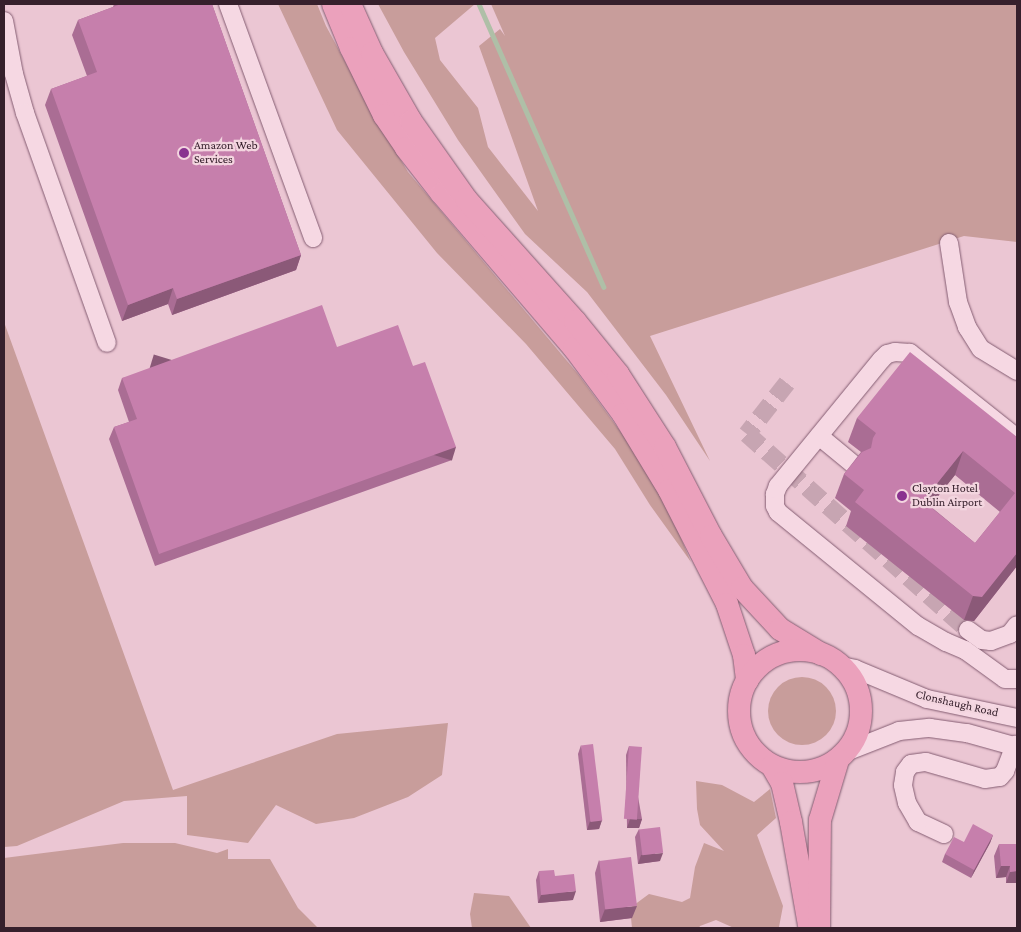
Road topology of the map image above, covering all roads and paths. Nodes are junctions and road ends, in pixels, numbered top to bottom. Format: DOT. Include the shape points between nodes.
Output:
graph roads {
  1 [pos="228,4"];
  2 [pos="333,4"];
  3 [pos="350,4"];
  4 [pos="4,21"];
  5 [pos="313,238"];
  6 [pos="949,243"];
  7 [pos="107,343"];
  8 [pos="1017,371"];
  9 [pos="819,436"];
  10 [pos="1017,438"];
  11 [pos="854,465"];
  12 [pos="1017,625"];
  13 [pos="968,630"];
  14 [pos="821,654"];
  15 [pos="841,666"];
  16 [pos="1017,679"];
  17 [pos="747,681"];
  18 [pos="1017,718"];
  19 [pos="1016,746"];
  20 [pos="842,756"];
  21 [pos="772,766"];
  22 [pos="944,834"];
  23 [pos="810,928"];
  24 [pos="819,928"];
  1 -- 5 [label="street"];
  2 -- 17 [label="main road" via="384,114 406,148 574,348 623,414 659,473 727,604 744,655"];
  3 -- 14 [label="main road" via="372,53 411,121 466,199 618,374 665,447 742,588 780,629"];
  4 -- 7 [label="street" via="25,113"];
  6 -- 8 [label="street" via="958,302 966,327 981,349"];
  9 -- 10 [label="street" via="881,360 887,354 901,352 910,353 925,364"];
  9 -- 11 [label="street"];
  9 -- 16 [label="street" via="778,486 775,506 778,512 918,626 965,650 1005,679"];
  12 -- 13 [label="street" via="1010,634 991,641 982,640"];
  14 -- 15 [label="main road"];
  14 -- 17 [label="main road" via="797,650 780,654 764,662"];
  15 -- 18 [label="street, Clonshaugh Road" via="927,699"];
  15 -- 20 [label="main road" via="852,678 861,708 855,739"];
  17 -- 21 [label="main road" via="739,708 743,732 755,752"];
  19 -- 20 [label="street" via="967,733 930,728 898,731"];
  19 -- 22 [label="street" via="1000,777 985,779 926,762 911,764 905,772 907,802 918,822"];
  20 -- 21 [label="main road" via="823,768 806,772 789,772"];
  20 -- 24 [label="main road" via="820,820"];
  21 -- 23 [label="main road" via="782,783"];
}
